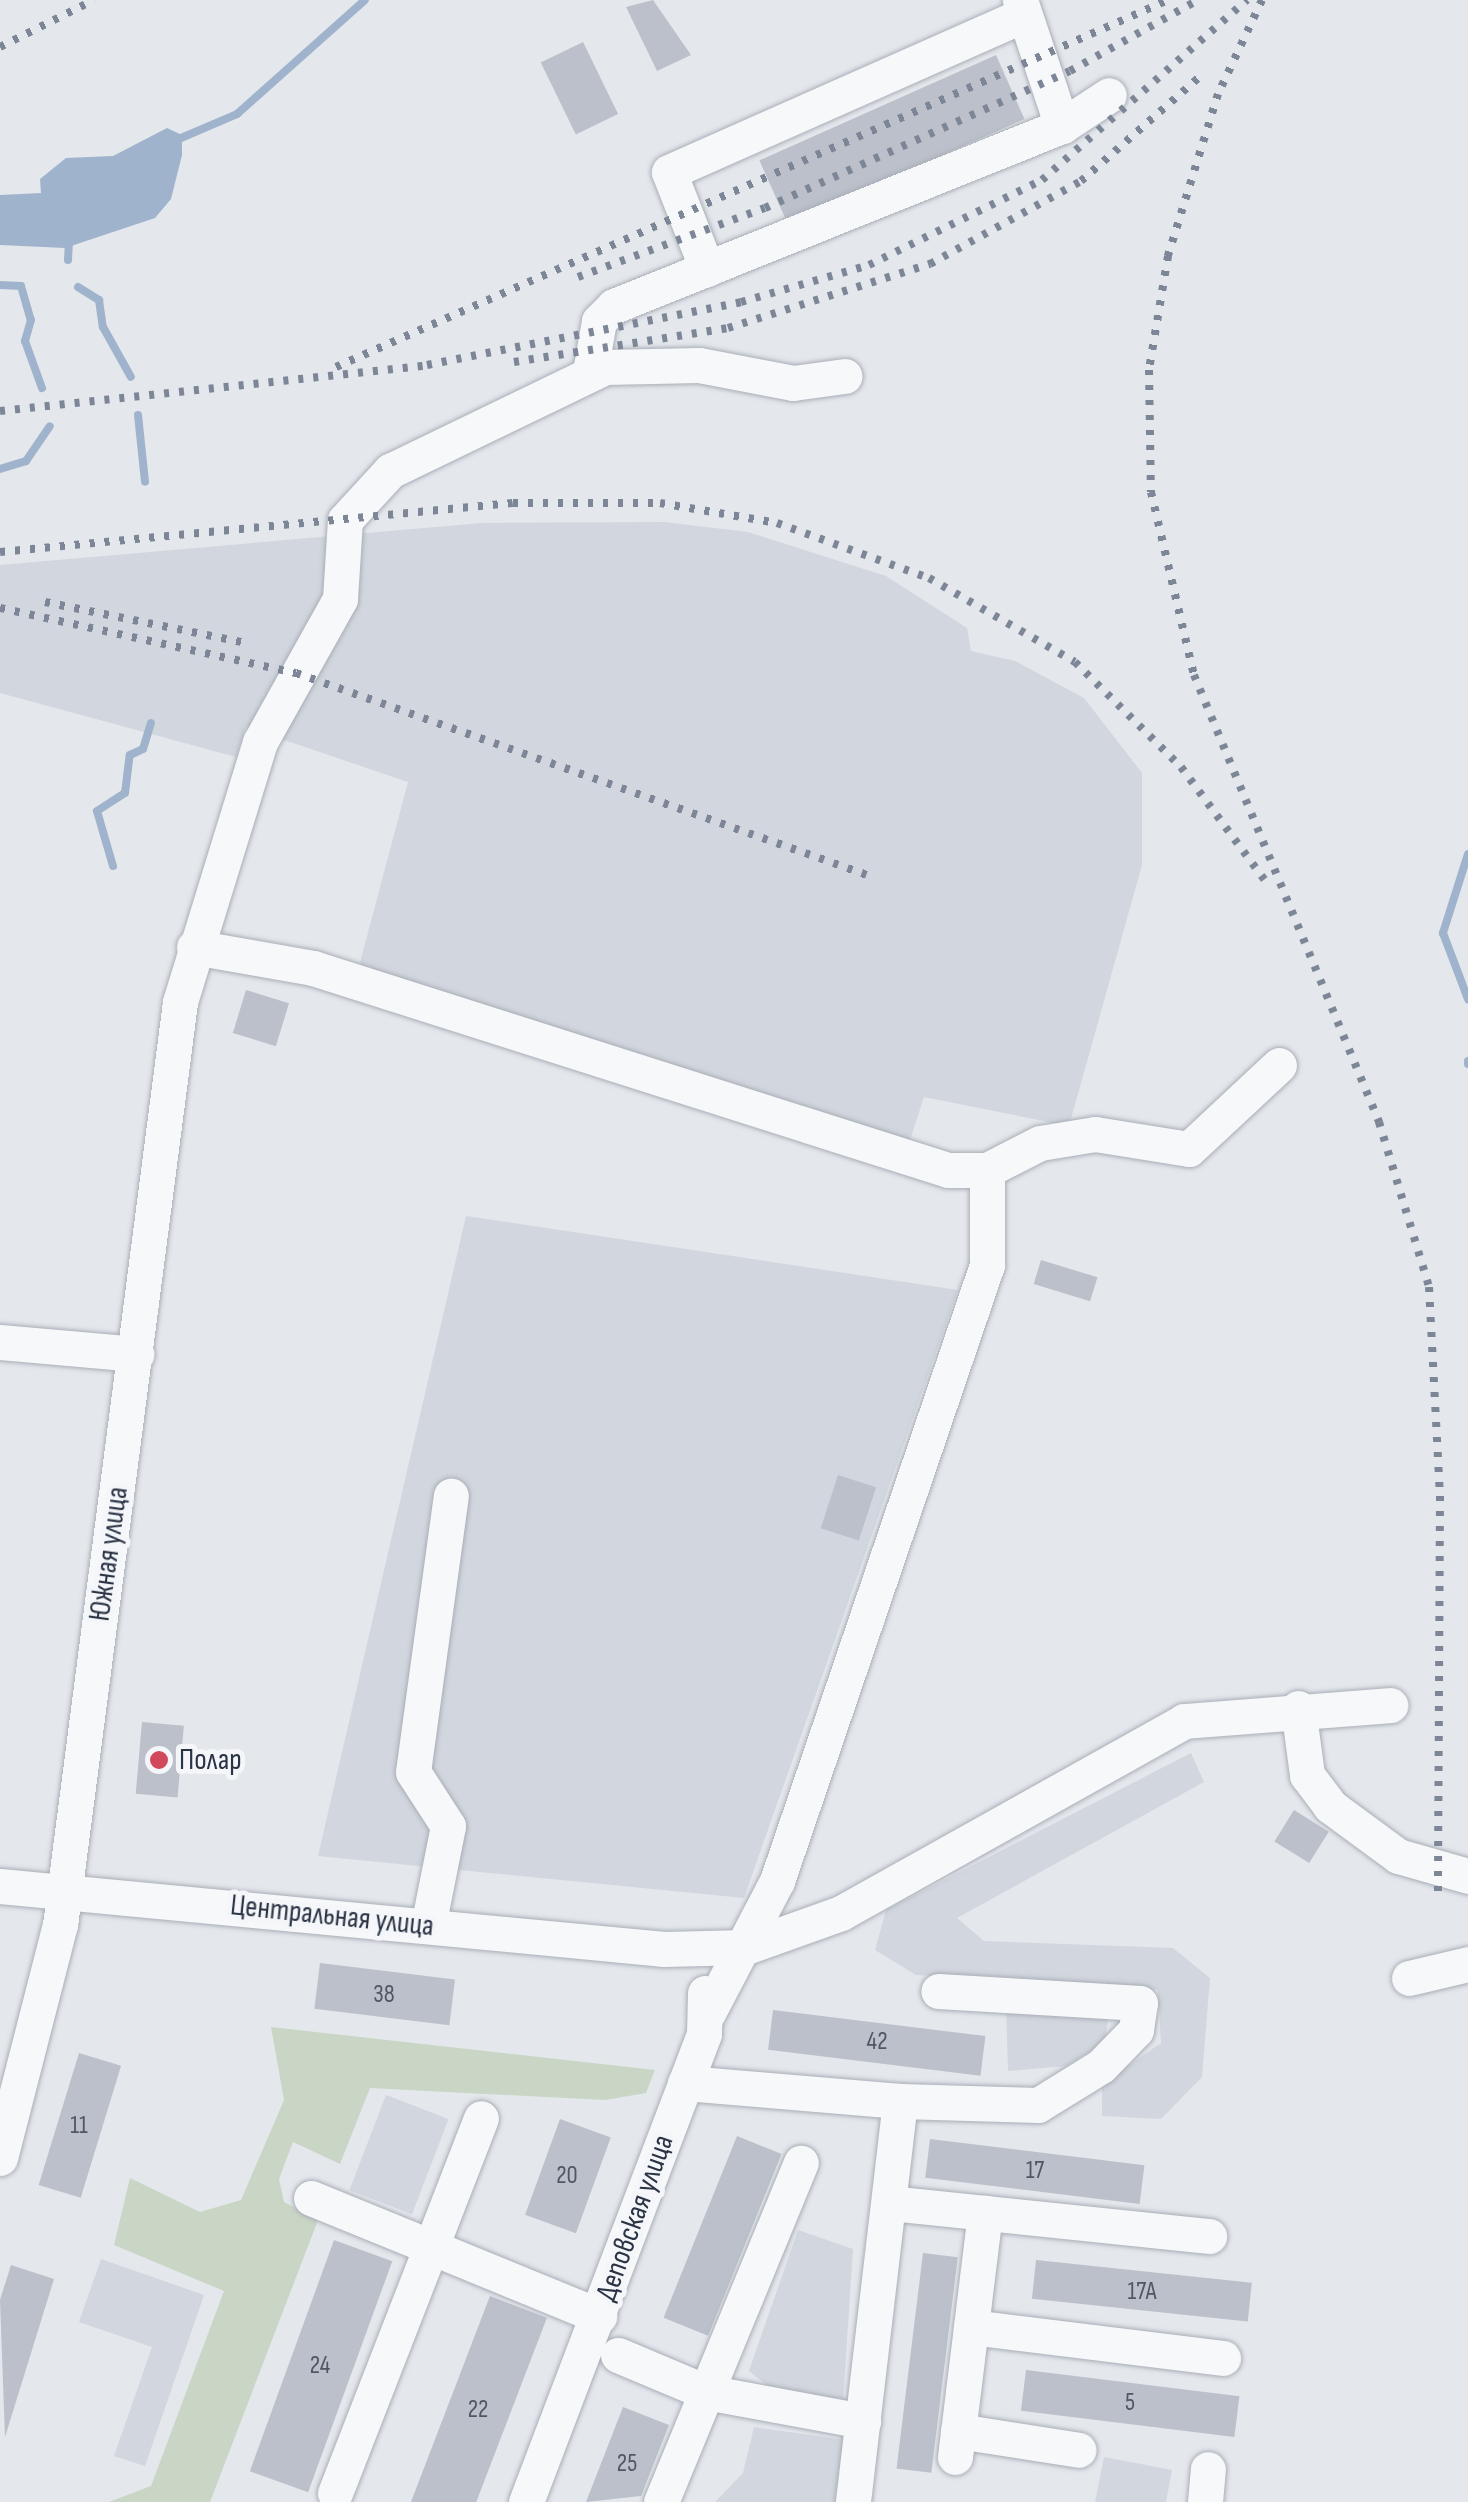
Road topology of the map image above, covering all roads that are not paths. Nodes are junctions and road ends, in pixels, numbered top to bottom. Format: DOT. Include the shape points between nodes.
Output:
graph roads {
  1 [pos="1020,9"];
  2 [pos="1109,95"];
  3 [pos="1062,126"];
  4 [pos="707,268"];
  5 [pos="590,372"];
  6 [pos="845,376"];
  7 [pos="194,946"];
  8 [pos="1280,1066"];
  9 [pos="987,1170"];
  10 [pos="0,1342"];
  11 [pos="136,1354"];
  12 [pos="450,1496"];
  13 [pos="1390,1705"];
  14 [pos="1298,1708"];
  15 [pos="1468,1876"];
  16 [pos="0,1886"];
  17 [pos="65,1889"];
  18 [pos="428,1926"];
  19 [pos="746,1947"];
  20 [pos="664,1949"];
  21 [pos="1468,1964"];
  22 [pos="1408,1978"];
  23 [pos="938,1991"];
  24 [pos="708,2013"];
  25 [pos="685,2083"];
  26 [pos="900,2101"];
  27 [pos="481,2118"];
  28 [pos="0,2158"];
  29 [pos="801,2163"];
  30 [pos="311,2198"];
  31 [pos="888,2203"];
  32 [pos="985,2213"];
  33 [pos="1209,2236"];
  34 [pos="431,2248"];
  35 [pos="599,2316"];
  36 [pos="971,2326"];
  37 [pos="618,2355"];
  38 [pos="1223,2358"];
  39 [pos="706,2392"];
  40 [pos="863,2421"];
  41 [pos="1080,2450"];
  42 [pos="335,2494"];
  43 [pos="526,2502"];
  44 [pos="661,2502"];
  45 [pos="853,2502"];
  1 -- 3 [label="street"];
  1 -- 4 [label="street" via="669,172"];
  2 -- 3 [label="street"];
  3 -- 4 [label="street"];
  4 -- 5 [label="street" via="606,312"];
  5 -- 6 [label="street, Южная улица" via="638,363 793,384"];
  5 -- 7 [label="street, Южная улица" via="390,471 354,503 344,520 340,599 260,742"];
  7 -- 9 [label="street" via="312,968 924,1166"];
  7 -- 11 [label="street, Южная улица" via="171,1050"];
  8 -- 9 [label="street" via="1189,1148 1095,1134 1040,1144"];
  9 -- 19 [label="street, Деповская улица" via="987,1265"];
  10 -- 11 [label="street"];
  11 -- 17 [label="street, Южная улица"];
  12 -- 18 [label="street" via="413,1772 448,1826"];
  13 -- 14 [label="street, Центральная улица"];
  14 -- 15 [label="street" via="1307,1775 1330,1806 1398,1856"];
  14 -- 19 [label="street, Центральная улица" via="1184,1721 842,1913"];
  16 -- 17 [label="street, Центральная улица"];
  17 -- 18 [label="street, Центральная улица"];
  17 -- 28 [label="street, Южная улица"];
  18 -- 20 [label="street, Центральная улица"];
  19 -- 20 [label="street, Центральная улица"];
  19 -- 24 [label="street, Деповская улица"];
  20 -- 24 [label="street" via="696,1968"];
  21 -- 22 [label="street"];
  23 -- 26 [label="street" via="1140,2003 1136,2030 1101,2066 1038,2105"];
  24 -- 25 [label="street, Деповская улица"];
  25 -- 26 [label="street"];
  25 -- 35 [label="street, Деповская улица"];
  26 -- 31 [label="street"];
  27 -- 34 [label="street"];
  29 -- 39 [label="street"];
  30 -- 34 [label="street"];
  31 -- 32 [label="street"];
  31 -- 40 [label="street"];
  32 -- 33 [label="street"];
  32 -- 36 [label="street"];
  34 -- 35 [label="street"];
  34 -- 42 [label="street"];
  35 -- 43 [label="street, Деповская улица"];
  36 -- 38 [label="street"];
  36 -- 41 [label="street" via="956,2444"];
  37 -- 39 [label="street"];
  39 -- 40 [label="street"];
  39 -- 44 [label="street"];
  40 -- 45 [label="street"];
}
